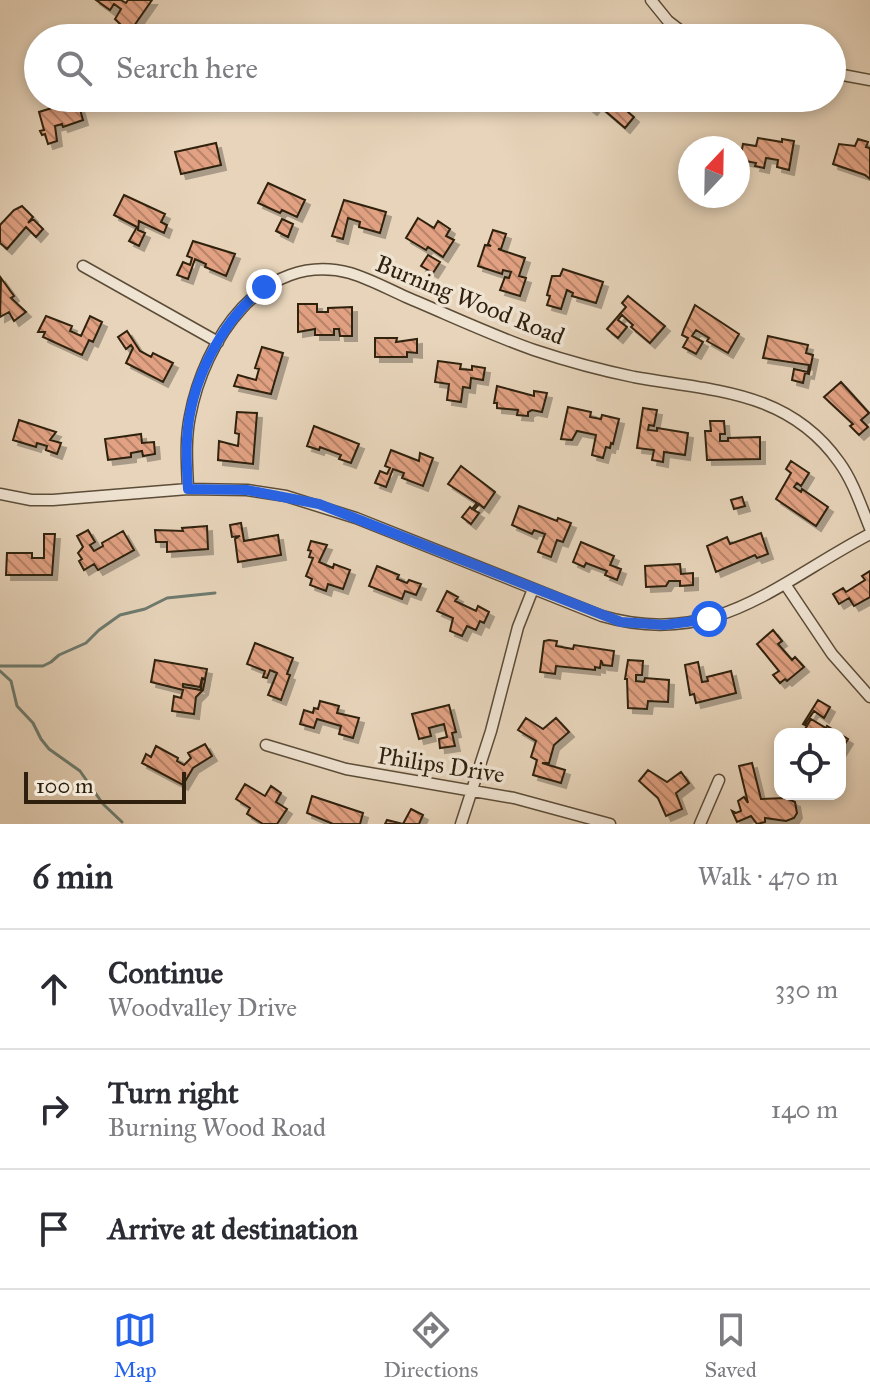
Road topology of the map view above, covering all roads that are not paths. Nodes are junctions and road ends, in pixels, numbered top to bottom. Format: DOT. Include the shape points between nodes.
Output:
graph roads {
  1 [pos="651,0"];
  2 [pos="672,24"];
  3 [pos="846,76"];
  4 [pos="870,80"];
  5 [pos="83,266"];
  6 [pos="218,342"];
  7 [pos="188,489"];
  8 [pos="0,494"];
  9 [pos="870,531"];
  10 [pos="785,584"];
  11 [pos="533,589"];
  12 [pos="870,697"];
  13 [pos="266,745"];
  14 [pos="719,780"];
  15 [pos="472,790"];
  16 [pos="461,824"];
  17 [pos="610,824"];
  18 [pos="700,824"];
  1 -- 2 [label="street"];
  3 -- 4 [label="street"];
  5 -- 6 [label="street"];
  6 -- 7 [label="street, Burning Wood Road" via="190,415"];
  6 -- 9 [label="street, Burning Wood Road" via="245,303 273,281 310,270 348,273 560,358 728,391 768,404 824,444 840,463"];
  7 -- 8 [label="street" via="53,500"];
  7 -- 11 [label="street" via="247,490 319,504"];
  9 -- 10 [label="street"];
  10 -- 11 [label="street" via="729,613 664,625 621,622"];
  10 -- 12 [label="street" via="832,654"];
  11 -- 15 [label="street"];
  13 -- 15 [label="street, Philips Drive" via="372,775"];
  14 -- 18 [label="street"];
  15 -- 16 [label="street"];
  15 -- 17 [label="street, Philips Drive"];
}
